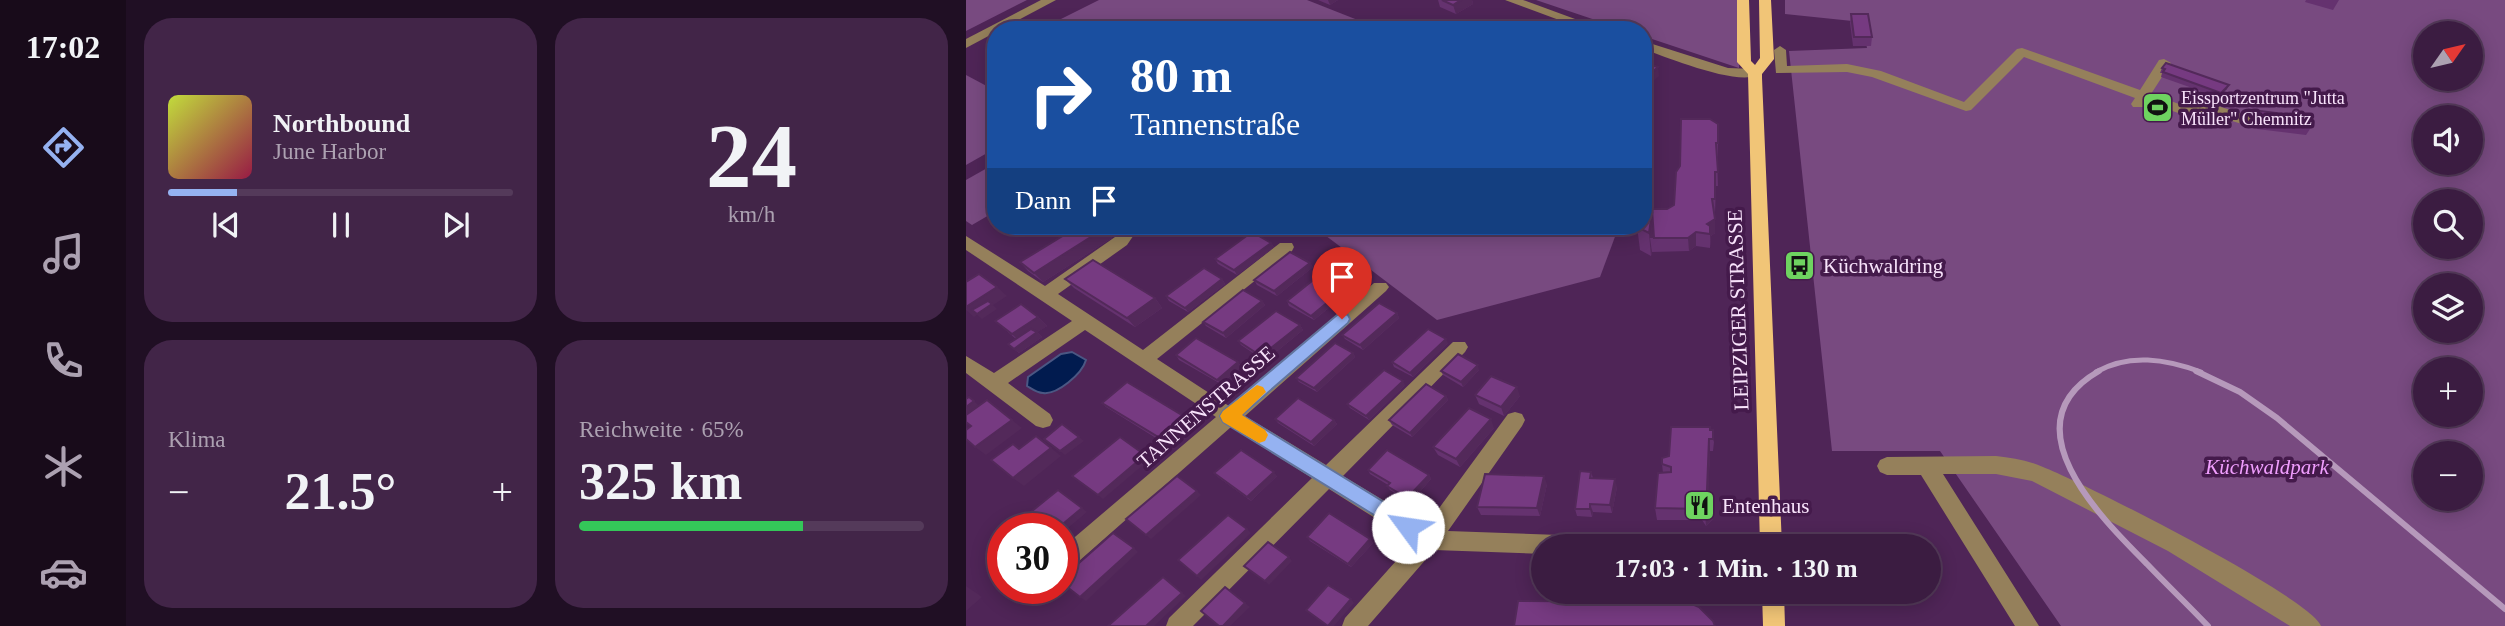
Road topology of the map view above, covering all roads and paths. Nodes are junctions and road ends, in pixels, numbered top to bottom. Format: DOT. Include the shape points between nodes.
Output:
graph roads {
  1 [pos="1049,0"];
  2 [pos="1511,0"];
  3 [pos="1743,0"];
  4 [pos="1765,0"];
  5 [pos="1009,21"];
  6 [pos="1573,21"];
  7 [pos="987,33"];
  8 [pos="966,44"];
  9 [pos="1652,48"];
  10 [pos="1780,50"];
  11 [pos="2164,63"];
  12 [pos="1755,73"];
  13 [pos="2140,101"];
  14 [pos="2196,115"];
  15 [pos="2254,120"];
  16 [pos="1125,235"];
  17 [pos="966,242"];
  18 [pos="1286,247"];
  19 [pos="1380,287"];
  20 [pos="1044,295"];
  21 [pos="1084,322"];
  22 [pos="1459,347"];
  23 [pos="1143,360"];
  24 [pos="966,363"];
  25 [pos="994,383"];
  26 [pos="1229,416"];
  27 [pos="1516,420"];
  28 [pos="1043,421"];
  29 [pos="1887,466"];
  30 [pos="1926,466"];
  31 [pos="1326,477"];
  32 [pos="1771,534"];
  33 [pos="1429,540"];
  34 [pos="1531,544"];
  35 [pos="1078,548"];
  36 [pos="1773,604"];
  37 [pos="1177,626"];
  38 [pos="1353,626"];
  39 [pos="1774,626"];
  40 [pos="2028,626"];
  41 [pos="2310,626"];
  1 -- 5 [label="street"];
  2 -- 6 [label="street"];
  3 -- 12 [label="main road, LEIPZIGER STRASSE" via="1744,62"];
  4 -- 12 [label="main road, LEIPZIGER STRASSE" via="1767,59"];
  7 -- 8 [label="street"];
  9 -- 12 [label="street" via="1727,72"];
  10 -- 13 [label="street" via="1781,70 1847,68 1966,107 2021,52"];
  11 -- 13 [label="street"];
  12 -- 32 [label="main road, LEIPZIGER STRASSE"];
  13 -- 14 [label="street"];
  13 -- 15 [label="street"];
  16 -- 20 [label="street"];
  17 -- 20 [label="street"];
  18 -- 23 [label="street"];
  19 -- 26 [label="street, TANNENSTRASSE"];
  20 -- 21 [label="street"];
  21 -- 23 [label="street"];
  21 -- 25 [label="street"];
  22 -- 31 [label="street"];
  23 -- 26 [label="street"];
  24 -- 25 [label="street"];
  25 -- 28 [label="street"];
  26 -- 31 [label="street"];
  26 -- 35 [label="street, TANNENSTRASSE"];
  27 -- 33 [label="street"];
  29 -- 30 [label="street"];
  30 -- 40 [label="street"];
  30 -- 41 [label="street" via="1986,464 2036,473 2245,582"];
  31 -- 33 [label="street"];
  31 -- 37 [label="street"];
  33 -- 34 [label="street"];
  33 -- 38 [label="street"];
  36 -- 39 [label="main road"];
}
